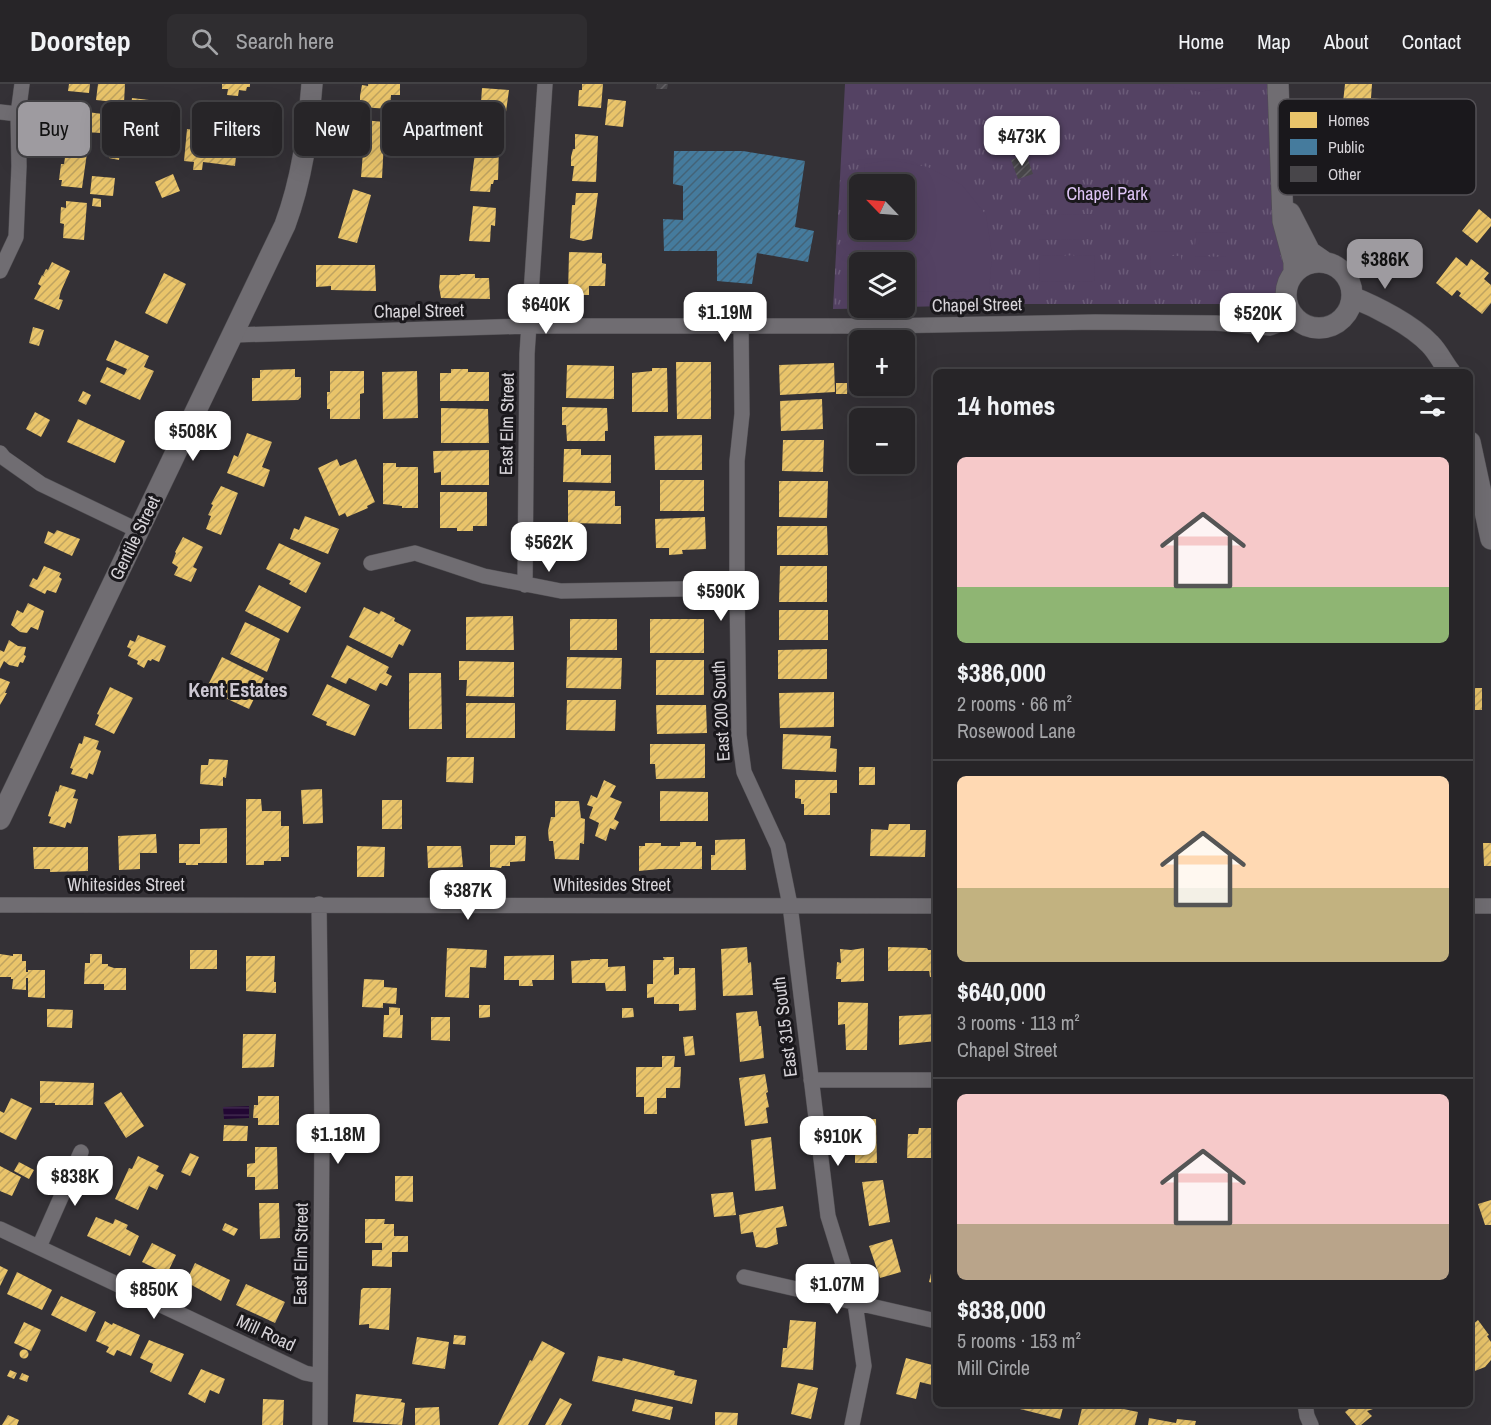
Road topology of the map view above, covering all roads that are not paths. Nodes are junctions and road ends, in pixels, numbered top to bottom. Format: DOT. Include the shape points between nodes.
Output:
graph roads {
  1 [pos="22,84"];
  2 [pos="312,84"];
  3 [pos="545,84"];
  4 [pos="1278,84"];
  5 [pos="1279,99"];
  6 [pos="20,102"];
  7 [pos="0,112"];
  8 [pos="18,114"];
  9 [pos="19,156"];
  10 [pos="1282,197"];
  11 [pos="1323,261"];
  12 [pos="0,272"];
  13 [pos="1294,273"];
  14 [pos="1286,296"];
  15 [pos="1349,305"];
  16 [pos="1295,319"];
  17 [pos="1216,323"];
  18 [pos="530,326"];
  19 [pos="741,326"];
  20 [pos="234,335"];
  21 [pos="1448,369"];
  22 [pos="0,453"];
  23 [pos="1473,456"];
  24 [pos="139,531"];
  25 [pos="1491,539"];
  26 [pos="371,563"];
  27 [pos="525,585"];
  28 [pos="737,588"];
  29 [pos="0,819"];
  30 [pos="319,904"];
  31 [pos="0,905"];
  32 [pos="790,905"];
  33 [pos="933,906"];
  34 [pos="1473,906"];
  35 [pos="1491,906"];
  36 [pos="811,1080"];
  37 [pos="933,1080"];
  38 [pos="81,1152"];
  39 [pos="0,1229"];
  40 [pos="39,1247"];
  41 [pos="744,1277"];
  42 [pos="855,1303"];
  43 [pos="933,1320"];
  44 [pos="320,1376"];
  45 [pos="1306,1407"];
  46 [pos="320,1425"];
  47 [pos="852,1425"];
  48 [pos="1311,1425"];
  1 -- 6 [label="street"];
  2 -- 20 [label="main road, Gentile Street" via="305,155 295,197"];
  3 -- 18 [label="street, East Elm Street"];
  4 -- 5 [label="main road"];
  7 -- 8 [label="street"];
  9 -- 12 [label="street" via="16,237"];
  10 -- 11 [label="main road" via="1310,252"];
  10 -- 13 [label="main road" via="1282,221"];
  11 -- 13 [label="main road" via="1308,263"];
  11 -- 15 [label="main road" via="1344,272 1352,291"];
  13 -- 14 [label="main road"];
  14 -- 16 [label="main road"];
  14 -- 17 [label="street, Chapel Street" via="1266,311"];
  15 -- 16 [label="main road" via="1340,320 1330,326 1307,326"];
  15 -- 21 [label="main road" via="1377,308 1399,321 1430,344"];
  16 -- 17 [label="street, Chapel Street" via="1269,328"];
  17 -- 19 [label="street, Chapel Street"];
  18 -- 19 [label="street, Chapel Street"];
  18 -- 20 [label="street, Chapel Street"];
  18 -- 27 [label="street, East Elm Street"];
  19 -- 28 [label="street, East 200 South"];
  20 -- 24 [label="main road, Gentile Street"];
  22 -- 24 [label="street" via="41,484"];
  23 -- 25 [label="main road"];
  24 -- 29 [label="main road, Gentile Street"];
  26 -- 27 [label="street" via="414,553"];
  27 -- 28 [label="street" via="561,591"];
  28 -- 32 [label="street, East 200 South" via="739,735 744,772 778,846"];
  30 -- 31 [label="street, Whitesides Street"];
  30 -- 32 [label="street, Whitesides Street"];
  30 -- 44 [label="street, East Elm Street"];
  32 -- 33 [label="street, Whitesides Street"];
  32 -- 36 [label="street, East 315 South"];
  34 -- 35 [label="street"];
  36 -- 37 [label="street"];
  36 -- 42 [label="street, East 315 South" via="828,1215"];
  38 -- 40 [label="street"];
  39 -- 40 [label="street, Mill Road"];
  40 -- 44 [label="street, Mill Road" via="304,1372"];
  41 -- 42 [label="street"];
  42 -- 43 [label="street"];
  42 -- 47 [label="street, East 315 South" via="864,1366"];
  44 -- 46 [label="street, East Elm Street"];
  45 -- 48 [label="street"];
}
